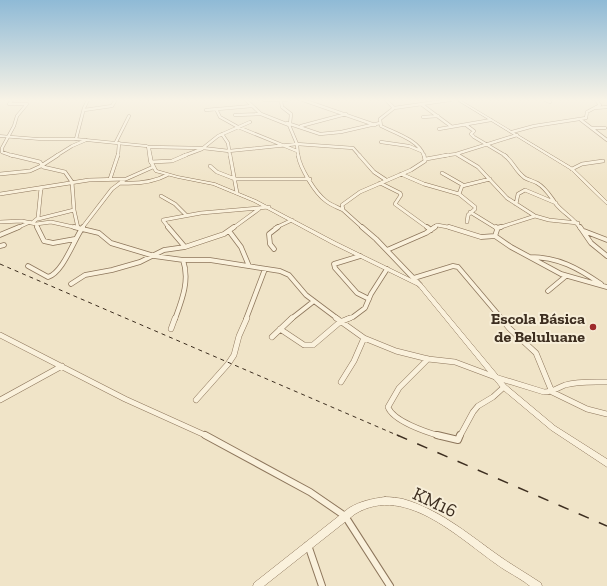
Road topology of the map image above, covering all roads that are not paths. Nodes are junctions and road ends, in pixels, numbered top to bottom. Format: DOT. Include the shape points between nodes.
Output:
graph roads {
  1 [pos="12,127"];
  2 [pos="79,127"];
  3 [pos="124,127"];
  4 [pos="238,127"];
  5 [pos="290,127"];
  6 [pos="304,127"];
  7 [pos="361,127"];
  8 [pos="382,127"];
  9 [pos="385,127"];
  10 [pos="450,127"];
  11 [pos="469,127"];
  12 [pos="504,127"];
  13 [pos="532,127"];
  14 [pos="591,128"];
  15 [pos="605,128"];
  16 [pos="439,129"];
  17 [pos="388,130"];
  18 [pos="512,132"];
  19 [pos="222,134"];
  20 [pos="517,135"];
  21 [pos="0,136"];
  22 [pos="8,137"];
  23 [pos="76,139"];
  24 [pos="86,140"];
  25 [pos="607,140"];
  26 [pos="381,142"];
  27 [pos="118,143"];
  28 [pos="297,144"];
  29 [pos="280,145"];
  30 [pos="487,145"];
  31 [pos="148,147"];
  32 [pos="204,148"];
  33 [pos="420,149"];
  34 [pos="297,150"];
  35 [pos="229,151"];
  36 [pos="456,154"];
  37 [pos="426,159"];
  38 [pos="603,160"];
  39 [pos="152,165"];
  40 [pos="42,166"];
  41 [pos="210,166"];
  42 [pos="572,169"];
  43 [pos="442,173"];
  44 [pos="0,174"];
  45 [pos="401,174"];
  46 [pos="167,175"];
  47 [pos="112,179"];
  48 [pos="126,179"];
  49 [pos="235,179"];
  50 [pos="310,179"];
  51 [pos="490,179"];
  52 [pos="386,180"];
  53 [pos="72,182"];
  54 [pos="120,182"];
  55 [pos="380,183"];
  56 [pos="463,185"];
  57 [pos="41,188"];
  58 [pos="237,193"];
  59 [pos="0,194"];
  60 [pos="459,194"];
  61 [pos="161,196"];
  62 [pos="607,203"];
  63 [pos="516,204"];
  64 [pos="556,204"];
  65 [pos="269,207"];
  66 [pos="259,209"];
  67 [pos="74,210"];
  68 [pos="343,210"];
  69 [pos="470,212"];
  70 [pos="186,215"];
  71 [pos="535,216"];
  72 [pos="38,219"];
  73 [pos="292,220"];
  74 [pos="0,222"];
  75 [pos="467,222"];
  76 [pos="33,223"];
  77 [pos="578,224"];
  78 [pos="497,228"];
  79 [pos="80,229"];
  80 [pos="431,230"];
  81 [pos="229,231"];
  82 [pos="583,231"];
  83 [pos="0,235"];
  84 [pos="495,236"];
  85 [pos="75,239"];
  86 [pos="607,240"];
  87 [pos="185,247"];
  88 [pos="274,249"];
  89 [pos="387,250"];
  90 [pos="154,256"];
  91 [pos="360,256"];
  92 [pos="607,256"];
  93 [pos="529,257"];
  94 [pos="183,260"];
  95 [pos="28,266"];
  96 [pos="249,266"];
  97 [pos="265,269"];
  98 [pos="387,269"];
  99 [pos="566,276"];
  100 [pos="414,278"];
  101 [pos="71,284"];
  102 [pos="420,285"];
  103 [pos="606,287"];
  104 [pos="548,291"];
  105 [pos="369,299"];
  106 [pos="314,301"];
  107 [pos="340,322"];
  108 [pos="171,329"];
  109 [pos="280,329"];
  110 [pos="0,335"];
  111 [pos="272,337"];
  112 [pos="364,338"];
  113 [pos="428,359"];
  114 [pos="62,366"];
  115 [pos="495,377"];
  116 [pos="341,382"];
  117 [pos="607,382"];
  118 [pos="504,387"];
  119 [pos="552,392"];
  120 [pos="0,400"];
  121 [pos="196,400"];
  122 [pos="607,414"];
  123 [pos="607,463"];
  124 [pos="345,516"];
  125 [pos="308,545"];
  126 [pos="257,586"];
  127 [pos="322,586"];
  128 [pos="390,586"];
  129 [pos="538,586"];
  1 -- 22 [label="street"];
  2 -- 23 [label="street"];
  3 -- 27 [label="street"];
  4 -- 19 [label="street"];
  4 -- 29 [label="street"];
  5 -- 28 [label="street"];
  6 -- 7 [label="street" via="321,134"];
  8 -- 17 [label="street"];
  9 -- 17 [label="street"];
  10 -- 16 [label="street"];
  11 -- 30 [label="street" via="474,131 471,134 476,140"];
  12 -- 18 [label="street"];
  13 -- 18 [label="street"];
  14 -- 15 [label="street"];
  14 -- 25 [label="street"];
  17 -- 33 [label="street"];
  18 -- 20 [label="street"];
  19 -- 32 [label="street" via="208,142"];
  19 -- 35 [label="street"];
  20 -- 30 [label="street"];
  20 -- 42 [label="street"];
  21 -- 22 [label="street"];
  22 -- 23 [label="street"];
  22 -- 40 [label="street" via="2,152 40,162"];
  23 -- 24 [label="street"];
  24 -- 27 [label="street"];
  24 -- 40 [label="street"];
  26 -- 33 [label="street"];
  27 -- 31 [label="street"];
  27 -- 47 [label="street" via="118,156"];
  28 -- 29 [label="street"];
  28 -- 34 [label="street"];
  28 -- 52 [label="street" via="354,148 374,172"];
  29 -- 34 [label="street"];
  29 -- 35 [label="street"];
  30 -- 36 [label="street"];
  30 -- 64 [label="street" via="510,159 513,167 525,178 537,183"];
  31 -- 32 [label="street"];
  31 -- 39 [label="street"];
  32 -- 35 [label="street"];
  32 -- 39 [label="street" via="174,160"];
  33 -- 37 [label="street"];
  34 -- 50 [label="street" via="299,163"];
  35 -- 49 [label="street"];
  36 -- 37 [label="street"];
  36 -- 51 [label="street" via="478,167"];
  37 -- 45 [label="street" via="420,165"];
  38 -- 42 [label="street" via="574,166"];
  39 -- 46 [label="street" via="156,171"];
  39 -- 48 [label="street"];
  40 -- 44 [label="street" via="23,173"];
  40 -- 53 [label="street" via="63,171"];
  41 -- 49 [label="street" via="217,172"];
  42 -- 62 [label="street"];
  43 -- 56 [label="street"];
  45 -- 52 [label="street"];
  45 -- 60 [label="street"];
  46 -- 54 [label="street" via="145,183"];
  46 -- 58 [label="street" via="214,184"];
  47 -- 48 [label="street"];
  47 -- 53 [label="street"];
  47 -- 54 [label="street"];
  48 -- 54 [label="street"];
  49 -- 50 [label="street"];
  49 -- 58 [label="street"];
  50 -- 68 [label="street" via="321,197"];
  51 -- 56 [label="street"];
  51 -- 63 [label="street"];
  52 -- 55 [label="street"];
  53 -- 57 [label="street"];
  53 -- 67 [label="street"];
  54 -- 79 [label="street"];
  55 -- 68 [label="street" via="342,205"];
  55 -- 80 [label="street" via="400,193 395,204"];
  56 -- 60 [label="street"];
  57 -- 59 [label="street"];
  57 -- 72 [label="street"];
  58 -- 65 [label="street"];
  60 -- 69 [label="street" via="475,207"];
  61 -- 70 [label="street" via="175,204"];
  63 -- 64 [label="street" via="518,194 525,190"];
  63 -- 71 [label="street"];
  64 -- 77 [label="street"];
  65 -- 66 [label="street"];
  65 -- 73 [label="street"];
  66 -- 70 [label="street"];
  66 -- 81 [label="street"];
  67 -- 72 [label="street"];
  67 -- 79 [label="street"];
  68 -- 89 [label="street"];
  69 -- 75 [label="street"];
  69 -- 78 [label="street"];
  70 -- 87 [label="street" via="163,221"];
  71 -- 77 [label="street"];
  71 -- 78 [label="street"];
  72 -- 76 [label="street"];
  73 -- 88 [label="street" via="281,224 269,234 270,244"];
  73 -- 91 [label="street"];
  74 -- 76 [label="street"];
  76 -- 79 [label="street" via="51,222"];
  76 -- 83 [label="street"];
  76 -- 85 [label="street" via="44,241 53,243"];
  77 -- 82 [label="street"];
  78 -- 84 [label="street"];
  79 -- 85 [label="street"];
  79 -- 90 [label="street" via="99,233 111,243"];
  80 -- 84 [label="street" via="440,225 481,237"];
  80 -- 89 [label="street"];
  81 -- 87 [label="street"];
  81 -- 96 [label="street" via="241,247"];
  82 -- 86 [label="street"];
  82 -- 92 [label="street" via="591,243"];
  84 -- 93 [label="street"];
  85 -- 95 [label="street" via="60,268 52,276 48,277"];
  87 -- 90 [label="street" via="164,250"];
  89 -- 100 [label="street"];
  90 -- 94 [label="street"];
  90 -- 101 [label="street" via="112,270 85,275"];
  91 -- 98 [label="street"];
  91 -- 105 [label="street" via="334,264 357,294"];
  93 -- 99 [label="street"];
  93 -- 103 [label="street" via="550,257 567,262"];
  94 -- 96 [label="street" via="210,260"];
  94 -- 108 [label="street" via="187,271 186,280"];
  96 -- 97 [label="street"];
  97 -- 106 [label="street" via="289,275"];
  97 -- 121 [label="street" via="234,355"];
  98 -- 102 [label="street"];
  98 -- 105 [label="street"];
  99 -- 103 [label="street"];
  99 -- 104 [label="street"];
  100 -- 102 [label="street"];
  100 -- 119 [label="street" via="453,266 458,267 510,328 532,348"];
  102 -- 115 [label="street"];
  105 -- 107 [label="street" via="360,312"];
  106 -- 107 [label="street"];
  106 -- 109 [label="street"];
  107 -- 109 [label="street" via="311,345 304,345"];
  107 -- 112 [label="street"];
  109 -- 111 [label="street"];
  110 -- 114 [label="street"];
  112 -- 113 [label="street" via="396,351"];
  112 -- 116 [label="street" via="361,351"];
  113 -- 115 [label="street" via="455,362"];
  113 -- 118 [label="street" via="403,385 388,407 393,415 437,436 458,440 478,406"];
  114 -- 120 [label="street"];
  114 -- 124 [label="street" via="215,440 310,492"];
  115 -- 118 [label="street"];
  115 -- 119 [label="street" via="536,390"];
  117 -- 119 [label="street" via="565,385"];
  118 -- 123 [label="street" via="553,428"];
  119 -- 122 [label="street" via="586,409"];
  124 -- 125 [label="street, KM16"];
  124 -- 128 [label="street"];
  124 -- 129 [label="street, KM16" via="368,503 381,501 396,502 423,510 465,534 493,557"];
  125 -- 126 [label="street, KM16"];
  125 -- 127 [label="street"];
}
